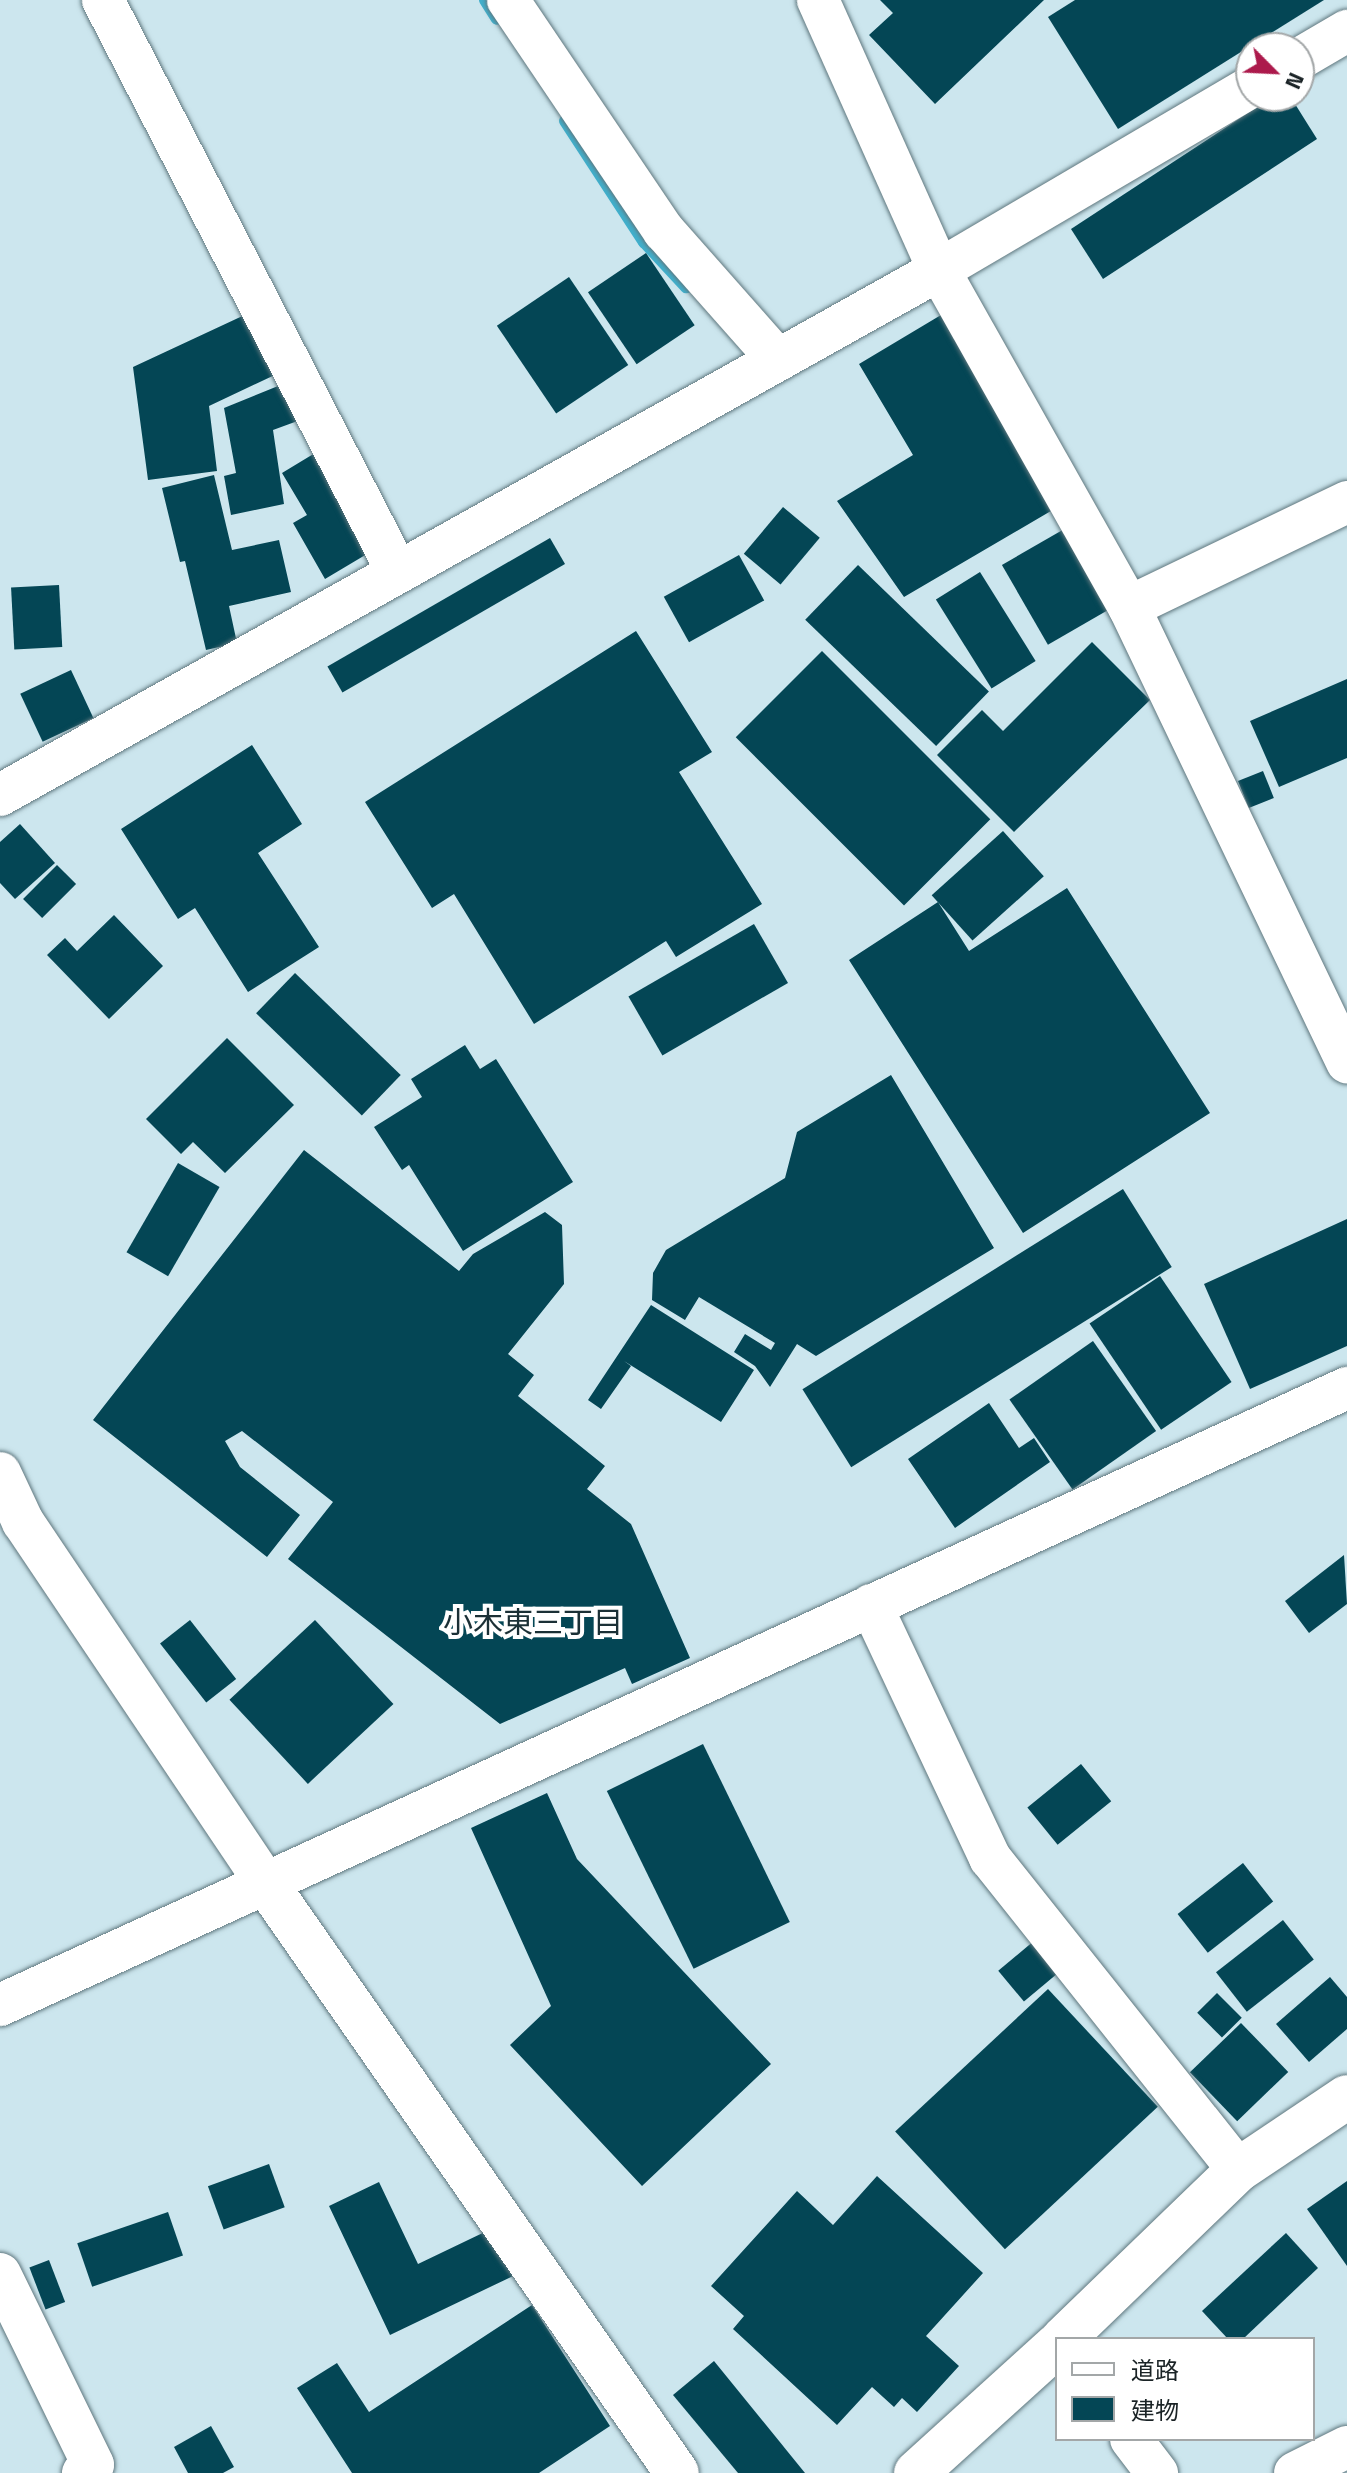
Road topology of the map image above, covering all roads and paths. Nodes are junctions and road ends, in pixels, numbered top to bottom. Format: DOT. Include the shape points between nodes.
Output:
graph roads {
  1 [pos="103,0"];
  2 [pos="508,0"];
  3 [pos="818,0"];
  4 [pos="1347,31"];
  5 [pos="1315,50"];
  6 [pos="1235,96"];
  7 [pos="939,270"];
  8 [pos="778,360"];
  9 [pos="1347,502"];
  10 [pos="398,573"];
  11 [pos="1129,607"];
  12 [pos="0,795"];
  13 [pos="1347,1062"];
  14 [pos="1347,1388"];
  15 [pos="0,1473"];
  16 [pos="12,1527"];
  17 [pos="871,1605"];
  18 [pos="265,1882"];
  19 [pos="0,2005"];
  20 [pos="1347,2097"];
  21 [pos="1238,2170"];
  22 [pos="0,2274"];
  23 [pos="1065,2337"];
  24 [pos="1055,2347"];
  25 [pos="1133,2441"];
  26 [pos="1347,2447"];
  27 [pos="83,2473"];
  28 [pos="677,2473"];
  29 [pos="916,2473"];
  30 [pos="1157,2473"];
  31 [pos="1295,2473"];
  1 -- 10 [label="street"];
  2 -- 8 [label="street" via="664,231"];
  3 -- 7 [label="street"];
  4 -- 5 [label="street"];
  6 -- 7 [label="street"];
  7 -- 8 [label="street"];
  7 -- 11 [label="street"];
  8 -- 10 [label="street"];
  9 -- 11 [label="street"];
  10 -- 12 [label="street"];
  11 -- 13 [label="street"];
  14 -- 17 [label="street"];
  15 -- 16 [label="street"];
  16 -- 18 [label="street"];
  17 -- 18 [label="street"];
  17 -- 21 [label="street" via="990,1858"];
  18 -- 19 [label="street"];
  18 -- 28 [label="street"];
  20 -- 21 [label="street"];
  21 -- 23 [label="street"];
  22 -- 27 [label="street" via="93,2465"];
  24 -- 29 [label="street"];
  25 -- 30 [label="street"];
  26 -- 31 [label="street"];
}
